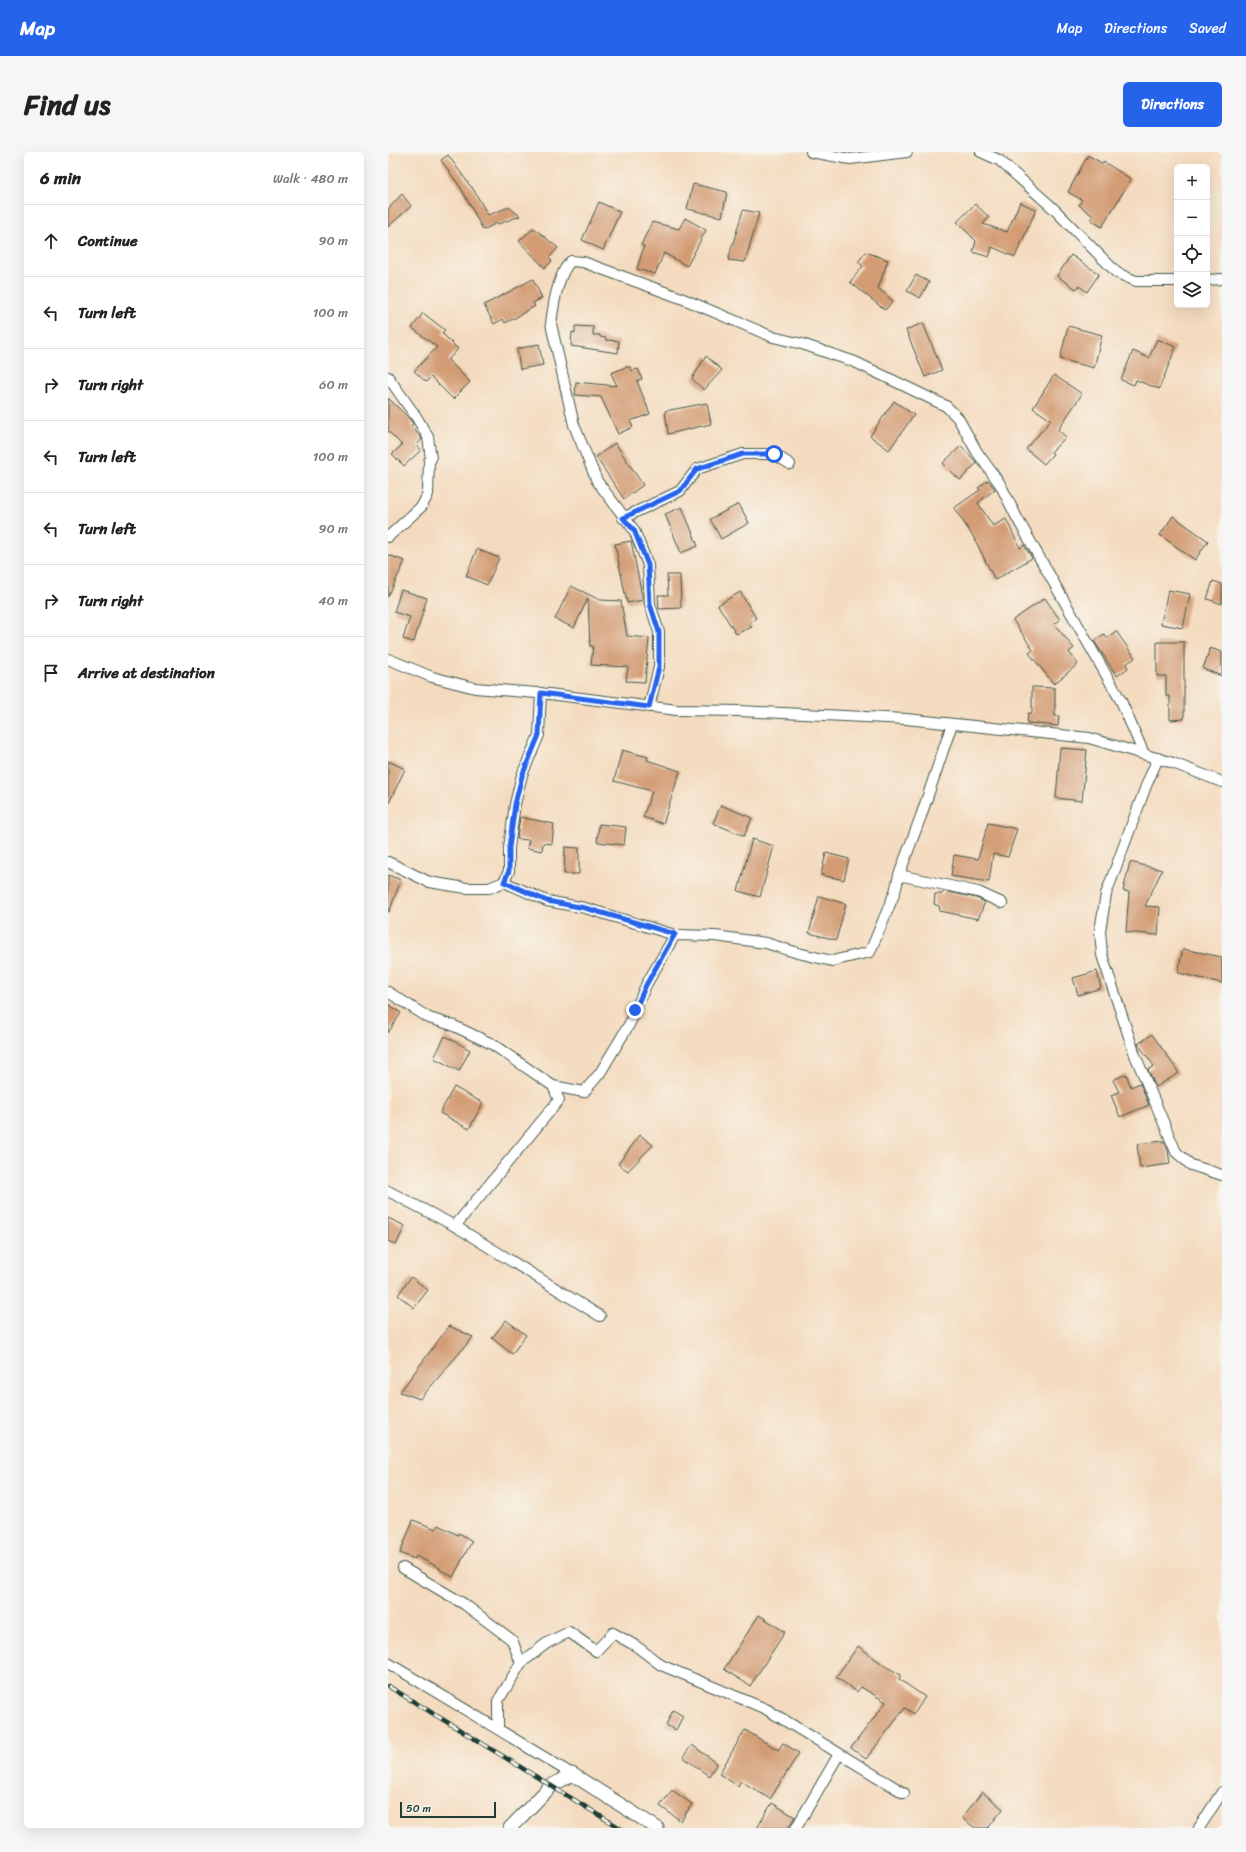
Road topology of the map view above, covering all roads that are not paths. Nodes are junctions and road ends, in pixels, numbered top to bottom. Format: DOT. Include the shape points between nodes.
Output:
graph roads {
  1 [pos="811,152"];
  2 [pos="907,152"];
  3 [pos="980,152"];
  4 [pos="1222,279"];
  5 [pos="1210,280"];
  6 [pos="1174,281"];
  7 [pos="388,378"];
  8 [pos="790,464"];
  9 [pos="623,518"];
  10 [pos="388,537"];
  11 [pos="388,658"];
  12 [pos="541,693"];
  13 [pos="649,707"];
  14 [pos="952,724"];
  15 [pos="1144,754"];
  16 [pos="1158,758"];
  17 [pos="1222,782"];
  18 [pos="388,862"];
  19 [pos="899,875"];
  20 [pos="504,882"];
  21 [pos="1002,903"];
  22 [pos="675,934"];
  23 [pos="388,992"];
  24 [pos="554,1086"];
  25 [pos="1222,1175"];
  26 [pos="388,1191"];
  27 [pos="455,1226"];
  28 [pos="600,1316"];
  29 [pos="403,1568"];
  30 [pos="388,1663"];
  31 [pos="522,1663"];
  32 [pos="498,1729"];
  33 [pos="839,1754"];
  34 [pos="572,1774"];
  35 [pos="904,1792"];
  36 [pos="1222,1792"];
  37 [pos="510,1828"];
  38 [pos="657,1828"];
  39 [pos="796,1828"];
  40 [pos="1199,1828"];
  1 -- 2 [label="street" via="850,159"];
  3 -- 6 [label="street" via="999,160 1048,203 1117,273 1136,281"];
  4 -- 5 [label="street"];
  7 -- 10 [label="street" via="428,437 431,459 428,494 422,506"];
  8 -- 9 [label="street" via="774,454 735,456 697,469 680,491"];
  9 -- 13 [label="street" via="634,530 648,565 650,604 659,632 659,667"];
  9 -- 15 [label="street" via="597,481 574,425 551,324 565,267 571,262 583,262 773,337 855,362 946,406 958,418 977,452 1000,484 1121,701"];
  11 -- 12 [label="street" via="432,677 475,688"];
  12 -- 13 [label="street"];
  12 -- 20 [label="street" via="539,735 522,776 515,804 509,848 509,871"];
  13 -- 14 [label="street" via="906,719"];
  14 -- 15 [label="street" via="1089,738"];
  14 -- 19 [label="street"];
  15 -- 16 [label="street"];
  16 -- 17 [label="street"];
  16 -- 25 [label="street" via="1106,894 1100,931 1102,955 1135,1055 1176,1152 1191,1165"];
  18 -- 20 [label="street" via="429,882 466,888 489,888"];
  19 -- 21 [label="street" via="978,892"];
  19 -- 22 [label="street" via="895,892 870,952 832,961 766,943"];
  20 -- 22 [label="street" via="547,901 585,908"];
  22 -- 24 [label="street" via="646,985 630,1023 600,1073 584,1092"];
  23 -- 24 [label="street" via="429,1018 452,1025 492,1044"];
  24 -- 27 [label="street" via="559,1100"];
  26 -- 27 [label="street"];
  27 -- 28 [label="street"];
  29 -- 31 [label="street" via="464,1604 512,1640"];
  30 -- 32 [label="street"];
  31 -- 32 [label="street" via="498,1701"];
  31 -- 33 [label="street" via="547,1643 569,1632 596,1651 613,1633 661,1665 766,1709"];
  32 -- 34 [label="street"];
  33 -- 35 [label="street"];
  33 -- 39 [label="street"];
  34 -- 37 [label="street" via="551,1786"];
  34 -- 38 [label="street"];
  36 -- 40 [label="street"];
}
